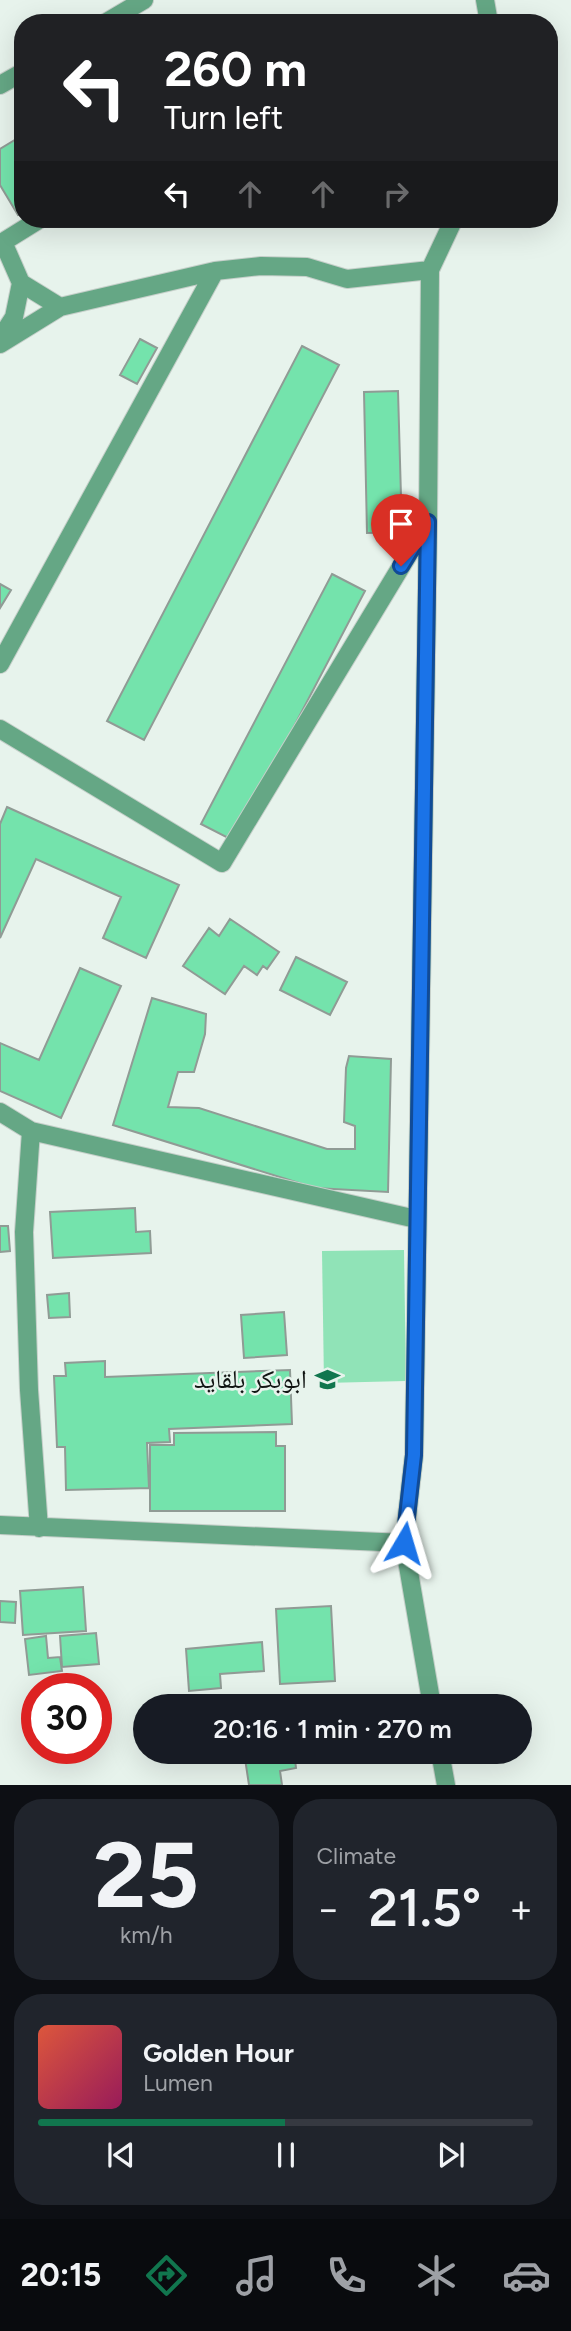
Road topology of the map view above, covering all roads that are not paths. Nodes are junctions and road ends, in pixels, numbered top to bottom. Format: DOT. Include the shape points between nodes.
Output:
graph roads {
  1 [pos="144,0"];
  2 [pos="120,14"];
  3 [pos="23,228"];
  4 [pos="450,228"];
  5 [pos="2,239"];
  6 [pos="430,270"];
  7 [pos="215,271"];
  8 [pos="21,283"];
  9 [pos="60,307"];
  10 [pos="0,342"];
  11 [pos="428,522"];
  12 [pos="0,664"];
  13 [pos="0,729"];
  14 [pos="0,1112"];
  15 [pos="31,1131"];
  16 [pos="416,1219"];
  17 [pos="0,1525"];
  18 [pos="38,1528"];
  19 [pos="404,1543"];
  20 [pos="430,1694"];
  21 [pos="442,1764"];
  22 [pos="446,1785"];
  1 -- 2 [label="street"];
  3 -- 5 [label="street"];
  4 -- 6 [label="street"];
  5 -- 8 [label="street"];
  6 -- 7 [label="street" via="347,279 307,267"];
  6 -- 11 [label="street"];
  7 -- 9 [label="street"];
  7 -- 12 [label="street"];
  8 -- 9 [label="street"];
  8 -- 10 [label="street" via="14,317"];
  9 -- 10 [label="street"];
  11 -- 13 [label="street" via="222,863"];
  11 -- 16 [label="street"];
  14 -- 15 [label="street"];
  15 -- 16 [label="street"];
  15 -- 18 [label="street" via="24,1232"];
  16 -- 19 [label="street" via="414,1455"];
  17 -- 18 [label="street"];
  18 -- 19 [label="street"];
  19 -- 20 [label="street"];
  21 -- 22 [label="street"];
}
